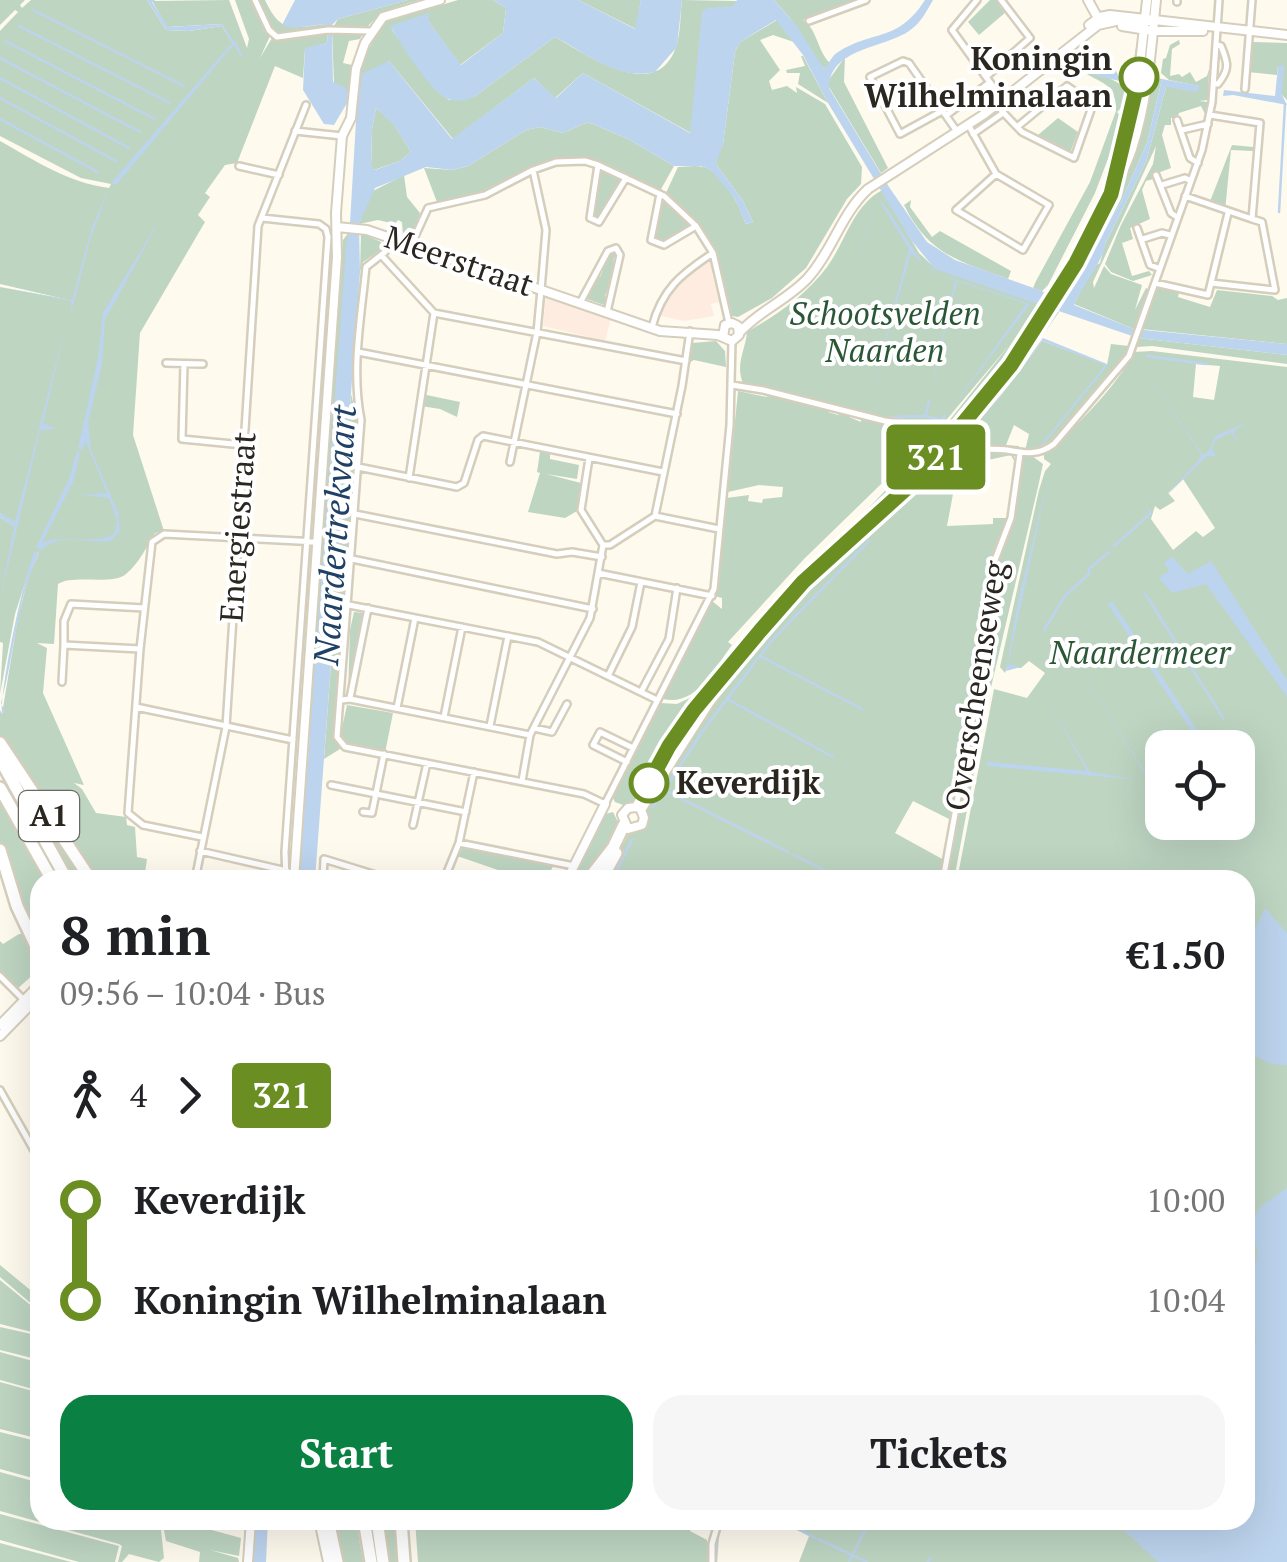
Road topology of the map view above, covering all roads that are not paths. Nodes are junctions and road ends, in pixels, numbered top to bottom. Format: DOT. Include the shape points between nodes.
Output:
graph roads {
  1 [pos="255,0"];
  2 [pos="440,0"];
  3 [pos="866,0"];
  4 [pos="977,0"];
  5 [pos="1001,0"];
  6 [pos="1088,0"];
  7 [pos="1147,0"];
  8 [pos="1156,0"];
  9 [pos="1219,0"];
  10 [pos="1252,0"];
  11 [pos="809,21"];
  12 [pos="1101,21"];
  13 [pos="1149,25"];
  14 [pos="1217,30"];
  15 [pos="370,31"];
  16 [pos="1250,34"];
  17 [pos="1287,37"];
  18 [pos="1216,46"];
  19 [pos="987,80"];
  20 [pos="1214,84"];
  21 [pos="1245,88"];
  22 [pos="306,104"];
  23 [pos="1001,106"];
  24 [pos="946,112"];
  25 [pos="1210,115"];
  26 [pos="1177,120"];
  27 [pos="1208,124"];
  28 [pos="1017,127"];
  29 [pos="971,130"];
  30 [pos="1182,130"];
  31 [pos="295,131"];
  32 [pos="958,133"];
  33 [pos="342,136"];
  34 [pos="1198,163"];
  35 [pos="598,165"];
  36 [pos="239,166"];
  37 [pos="533,170"];
  38 [pos="996,174"];
  39 [pos="278,175"];
  40 [pos="1156,176"];
  41 [pos="626,178"];
  42 [pos="1191,180"];
  43 [pos="1162,185"];
  44 [pos="660,194"];
  45 [pos="1185,196"];
  46 [pos="1228,213"];
  47 [pos="1177,217"];
  48 [pos="262,218"];
  49 [pos="1252,219"];
  50 [pos="696,226"];
  51 [pos="337,227"];
  52 [pos="1137,228"];
  53 [pos="1170,235"];
  54 [pos="391,238"];
  55 [pos="1143,239"];
  56 [pos="411,245"];
  57 [pos="713,253"];
  58 [pos="382,255"];
  59 [pos="1158,268"];
  60 [pos="1155,283"];
  61 [pos="1211,284"];
  62 [pos="541,290"];
  63 [pos="580,302"];
  64 [pos="434,312"];
  65 [pos="608,312"];
  66 [pos="732,326"];
  67 [pos="652,327"];
  68 [pos="537,332"];
  69 [pos="690,333"];
  70 [pos="728,339"];
  71 [pos="358,352"];
  72 [pos="686,361"];
  73 [pos="166,362"];
  74 [pos="184,364"];
  75 [pos="203,364"];
  76 [pos="425,365"];
  77 [pos="525,385"];
  78 [pos="732,386"];
  79 [pos="676,414"];
  80 [pos="929,427"];
  81 [pos="952,438"];
  82 [pos="514,442"];
  83 [pos="243,445"];
  84 [pos="1020,454"];
  85 [pos="1038,454"];
  86 [pos="588,458"];
  87 [pos="510,462"];
  88 [pos="1043,462"];
  89 [pos="358,468"];
  90 [pos="663,472"];
  91 [pos="409,478"];
  92 [pos="355,514"];
  93 [pos="655,516"];
  94 [pos="719,529"];
  95 [pos="236,538"];
  96 [pos="306,542"];
  97 [pos="318,542"];
  98 [pos="603,546"];
  99 [pos="602,557"];
  100 [pos="352,559"];
  101 [pos="598,573"];
  102 [pos="641,582"];
  103 [pos="677,588"];
  104 [pos="712,596"];
  105 [pos="348,605"];
  106 [pos="144,608"];
  107 [pos="368,608"];
  108 [pos="592,609"];
  109 [pos="416,618"];
  110 [pos="462,627"];
  111 [pos="508,636"];
  112 [pos="64,645"];
  113 [pos="140,649"];
  114 [pos="569,656"];
  115 [pos="608,676"];
  116 [pos="62,682"];
  117 [pos="641,692"];
  118 [pos="350,699"];
  119 [pos="342,700"];
  120 [pos="657,700"];
  121 [pos="567,704"];
  122 [pos="136,707"];
  123 [pos="396,708"];
  124 [pos="444,718"];
  125 [pos="226,726"];
  126 [pos="490,727"];
  127 [pos="534,728"];
  128 [pos="530,735"];
  129 [pos="293,740"];
  130 [pos="0,743"];
  131 [pos="633,748"];
  132 [pos="384,754"];
  133 [pos="0,759"];
  134 [pos="626,762"];
  135 [pos="428,763"];
  136 [pos="474,772"];
  137 [pos="522,781"];
  138 [pos="331,785"];
  139 [pos="0,788"];
  140 [pos="376,795"];
  141 [pos="418,803"];
  142 [pos="605,804"];
  143 [pos="638,809"];
  144 [pos="364,812"];
  145 [pos="466,812"];
  146 [pos="626,820"];
  147 [pos="413,826"];
  148 [pos="202,836"];
  149 [pos="459,842"];
  150 [pos="0,850"];
  151 [pos="200,851"];
  152 [pos="574,866"];
  153 [pos="46,870"];
  154 [pos="61,870"];
  155 [pos="84,870"];
  156 [pos="197,870"];
  157 [pos="283,870"];
  158 [pos="287,870"];
  159 [pos="295,870"];
  160 [pos="323,870"];
  161 [pos="363,870"];
  162 [pos="448,870"];
  163 [pos="572,870"];
  164 [pos="596,870"];
  165 [pos="606,870"];
  166 [pos="944,870"];
  167 [pos="30,934"];
  168 [pos="0,976"];
  169 [pos="30,998"];
  170 [pos="30,1001"];
  171 [pos="26,1003"];
  172 [pos="0,1026"];
  173 [pos="0,1036"];
  174 [pos="0,1090"];
  175 [pos="30,1143"];
  176 [pos="251,1530"];
  177 [pos="321,1530"];
  178 [pos="330,1530"];
  179 [pos="366,1530"];
  180 [pos="378,1530"];
  181 [pos="402,1530"];
  182 [pos="716,1530"];
  183 [pos="248,1562"];
  184 [pos="328,1562"];
  185 [pos="337,1562"];
  186 [pos="371,1562"];
  187 [pos="383,1562"];
  188 [pos="404,1562"];
  189 [pos="712,1562"];
  1 -- 15 [label="street" via="277,36"];
  2 -- 15 [label="street" via="386,16"];
  3 -- 11 [label="street"];
  4 -- 19 [label="street" via="952,30"];
  5 -- 19 [label="street" via="1030,38"];
  6 -- 12 [label="street"];
  7 -- 13 [label="street"];
  8 -- 13 [label="street"];
  9 -- 14 [label="street"];
  10 -- 16 [label="street"];
  12 -- 13 [label="street" via="1110,15"];
  12 -- 23 [label="street"];
  13 -- 14 [label="street"];
  13 -- 81 [label="street" via="1141,118 1090,238 1011,365"];
  14 -- 16 [label="street"];
  14 -- 18 [label="street"];
  15 -- 33 [label="street"];
  16 -- 17 [label="street"];
  16 -- 21 [label="street"];
  18 -- 20 [label="street"];
  18 -- 20 [label="street" via="1228,72"];
  19 -- 23 [label="street"];
  19 -- 24 [label="street"];
  20 -- 25 [label="street"];
  22 -- 31 [label="street, Energiestraat"];
  23 -- 28 [label="street"];
  23 -- 29 [label="street"];
  24 -- 24 [label="street" via="906,61 870,77 900,134"];
  24 -- 32 [label="street"];
  25 -- 27 [label="street"];
  25 -- 49 [label="street" via="1260,123"];
  26 -- 30 [label="street"];
  27 -- 30 [label="street"];
  27 -- 34 [label="street"];
  28 -- 28 [label="street" via="1074,158 1092,104 1067,86"];
  29 -- 32 [label="street"];
  29 -- 38 [label="street"];
  30 -- 34 [label="street" via="1190,158"];
  31 -- 33 [label="street"];
  31 -- 39 [label="street, Energiestraat"];
  32 -- 66 [label="street" via="874,184 855,202 808,278 784,300"];
  33 -- 51 [label="street"];
  34 -- 42 [label="street"];
  35 -- 37 [label="street" via="571,160"];
  35 -- 41 [label="street"];
  35 -- 41 [label="street" via="590,218 600,221"];
  36 -- 39 [label="street"];
  37 -- 56 [label="street" via="485,195 428,208"];
  37 -- 62 [label="street" via="545,221"];
  38 -- 38 [label="street" via="1049,205 1023,250 956,210"];
  39 -- 48 [label="street, Energiestraat"];
  40 -- 43 [label="street"];
  41 -- 44 [label="street"];
  42 -- 43 [label="street"];
  42 -- 45 [label="street"];
  43 -- 47 [label="street"];
  44 -- 50 [label="street"];
  44 -- 50 [label="street" via="651,240 664,245"];
  45 -- 46 [label="street"];
  45 -- 47 [label="street"];
  46 -- 49 [label="street"];
  46 -- 61 [label="street"];
  47 -- 53 [label="street"];
  48 -- 83 [label="street, Energiestraat"];
  48 -- 96 [label="street" via="319,224 328,234"];
  49 -- 61 [label="street" via="1262,222 1275,290"];
  50 -- 57 [label="street"];
  51 -- 54 [label="street, Meerstraat"];
  51 -- 97 [label="street"];
  52 -- 55 [label="street"];
  53 -- 55 [label="street"];
  53 -- 59 [label="street"];
  54 -- 56 [label="street, Meerstraat"];
  54 -- 58 [label="street"];
  55 -- 59 [label="street" via="1150,265"];
  56 -- 62 [label="street, Meerstraat"];
  57 -- 66 [label="street"];
  57 -- 67 [label="street" via="679,274"];
  58 -- 64 [label="street"];
  58 -- 71 [label="street" via="366,267"];
  59 -- 60 [label="street"];
  60 -- 61 [label="street" via="1208,294"];
  60 -- 85 [label="street" via="1129,356"];
  62 -- 63 [label="street, Meerstraat"];
  62 -- 68 [label="street"];
  63 -- 65 [label="street, Meerstraat"];
  63 -- 65 [label="street" via="616,248"];
  64 -- 68 [label="street"];
  64 -- 76 [label="street"];
  65 -- 67 [label="street, Meerstraat"];
  66 -- 69 [label="street, Meerstraat"];
  66 -- 70 [label="street"];
  66 -- 70 [label="street"];
  67 -- 69 [label="street, Meerstraat"];
  68 -- 72 [label="street"];
  68 -- 77 [label="street"];
  69 -- 70 [label="street, Meerstraat"];
  69 -- 72 [label="street"];
  70 -- 78 [label="street"];
  71 -- 76 [label="street"];
  71 -- 89 [label="street"];
  72 -- 79 [label="street"];
  73 -- 74 [label="street"];
  74 -- 75 [label="street"];
  74 -- 83 [label="street" via="182,439"];
  76 -- 77 [label="street"];
  76 -- 91 [label="street"];
  77 -- 79 [label="street"];
  77 -- 82 [label="street"];
  78 -- 80 [label="street"];
  78 -- 94 [label="street"];
  79 -- 90 [label="street"];
  81 -- 84 [label="street" via="968,449"];
  81 -- 143 [label="street" via="918,478 803,582 732,665"];
  82 -- 86 [label="street"];
  82 -- 87 [label="street"];
  82 -- 91 [label="street" via="481,437 457,487"];
  83 -- 95 [label="street, Energiestraat"];
  84 -- 85 [label="street"];
  84 -- 166 [label="street, Overscheenseweg" via="982,627"];
  85 -- 88 [label="street"];
  86 -- 90 [label="street"];
  86 -- 98 [label="street" via="580,500"];
  89 -- 91 [label="street"];
  89 -- 92 [label="street"];
  90 -- 93 [label="street"];
  92 -- 99 [label="street"];
  92 -- 100 [label="street"];
  93 -- 94 [label="street"];
  93 -- 98 [label="street"];
  94 -- 104 [label="street"];
  95 -- 96 [label="street"];
  95 -- 106 [label="street" via="164,534 152,542"];
  95 -- 125 [label="street, Energiestraat"];
  96 -- 97 [label="street"];
  96 -- 129 [label="street"];
  97 -- 159 [label="street"];
  98 -- 99 [label="street"];
  99 -- 101 [label="street"];
  100 -- 105 [label="street"];
  100 -- 108 [label="street"];
  101 -- 102 [label="street"];
  101 -- 108 [label="street"];
  102 -- 103 [label="street"];
  102 -- 115 [label="street" via="632,627"];
  103 -- 104 [label="street"];
  103 -- 117 [label="street" via="669,639"];
  104 -- 120 [label="street"];
  105 -- 107 [label="street"];
  105 -- 119 [label="street"];
  106 -- 112 [label="street" via="72,604"];
  106 -- 113 [label="street"];
  107 -- 109 [label="street"];
  107 -- 118 [label="street"];
  108 -- 114 [label="street"];
  109 -- 110 [label="street"];
  109 -- 123 [label="street"];
  110 -- 111 [label="street"];
  110 -- 124 [label="street"];
  111 -- 114 [label="street"];
  111 -- 126 [label="street"];
  112 -- 113 [label="street"];
  112 -- 116 [label="street"];
  113 -- 122 [label="street"];
  114 -- 115 [label="street"];
  114 -- 127 [label="street"];
  115 -- 117 [label="street"];
  117 -- 120 [label="street"];
  118 -- 119 [label="street"];
  118 -- 123 [label="street"];
  119 -- 132 [label="street" via="337,738 346,747"];
  120 -- 131 [label="street"];
  121 -- 127 [label="street" via="552,732"];
  122 -- 125 [label="street"];
  122 -- 148 [label="street" via="128,812 143,825"];
  123 -- 124 [label="street"];
  124 -- 126 [label="street"];
  125 -- 129 [label="street"];
  125 -- 148 [label="street, Energiestraat"];
  126 -- 128 [label="street"];
  127 -- 128 [label="street"];
  128 -- 137 [label="street"];
  129 -- 158 [label="street"];
  130 -- 155 [label="highway, A1"];
  131 -- 134 [label="street"];
  131 -- 134 [label="street" via="600,732 593,745"];
  132 -- 135 [label="street"];
  132 -- 140 [label="street"];
  133 -- 154 [label="highway, A1"];
  134 -- 142 [label="street"];
  135 -- 136 [label="street"];
  135 -- 141 [label="street"];
  136 -- 137 [label="street"];
  136 -- 145 [label="street"];
  137 -- 142 [label="street"];
  138 -- 140 [label="street"];
  139 -- 153 [label="highway, A1"];
  140 -- 141 [label="street"];
  140 -- 144 [label="street" via="372,813"];
  141 -- 145 [label="street"];
  141 -- 147 [label="street"];
  142 -- 146 [label="street"];
  142 -- 152 [label="street"];
  143 -- 146 [label="street"];
  143 -- 146 [label="street" via="644,822 638,828"];
  145 -- 149 [label="street"];
  146 -- 164 [label="highway"];
  146 -- 165 [label="highway"];
  148 -- 151 [label="street, Energiestraat"];
  149 -- 152 [label="street"];
  149 -- 162 [label="street"];
  150 -- 167 [label="highway, A1"];
  151 -- 156 [label="street, Energiestraat"];
  151 -- 157 [label="street"];
  152 -- 163 [label="street"];
  160 -- 161 [label="street" via="324,859 331,859"];
  168 -- 171 [label="street"];
  169 -- 171 [label="street"];
  170 -- 171 [label="street"];
  171 -- 172 [label="street"];
  171 -- 173 [label="street"];
  174 -- 175 [label="street"];
  176 -- 183 [label="street"];
  177 -- 184 [label="street"];
  178 -- 185 [label="highway"];
  179 -- 186 [label="highway"];
  180 -- 187 [label="highway"];
  181 -- 188 [label="highway"];
  182 -- 189 [label="street"];
}
